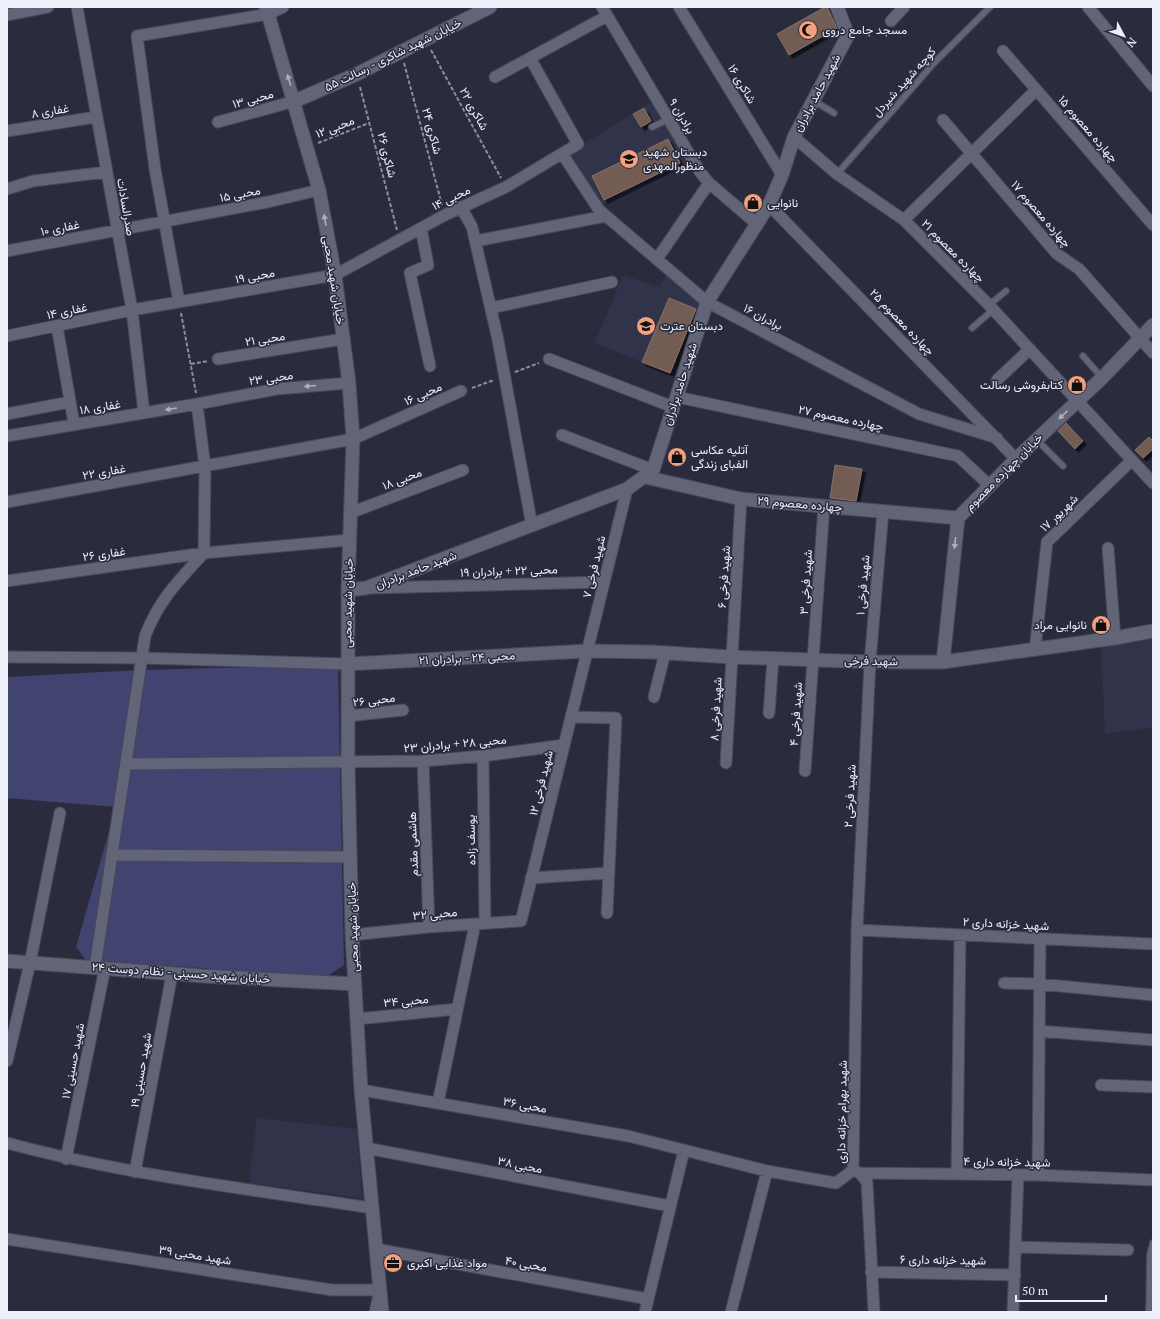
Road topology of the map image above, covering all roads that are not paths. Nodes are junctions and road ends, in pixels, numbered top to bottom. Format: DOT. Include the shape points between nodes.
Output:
graph roads {
  1 [pos="48,7"];
  2 [pos="77,7"];
  3 [pos="282,7"];
  4 [pos="490,7"];
  5 [pos="679,7"];
  6 [pos="837,7"];
  7 [pos="904,7"];
  8 [pos="990,7"];
  9 [pos="1088,7"];
  10 [pos="268,11"];
  11 [pos="605,11"];
  12 [pos="7,15"];
  13 [pos="891,21"];
  14 [pos="1003,51"];
  15 [pos="530,58"];
  16 [pos="495,78"];
  17 [pos="1153,86"];
  18 [pos="1036,90"];
  19 [pos="813,101"];
  20 [pos="295,102"];
  21 [pos="834,113"];
  22 [pos="96,117"];
  23 [pos="668,119"];
  24 [pos="943,120"];
  25 [pos="218,122"];
  26 [pos="652,127"];
  27 [pos="7,131"];
  28 [pos="794,137"];
  29 [pos="971,153"];
  30 [pos="563,155"];
  31 [pos="106,172"];
  32 [pos="837,174"];
  33 [pos="782,175"];
  34 [pos="709,182"];
  35 [pos="7,190"];
  36 [pos="319,190"];
  37 [pos="769,205"];
  38 [pos="461,207"];
  39 [pos="606,216"];
  40 [pos="904,220"];
  41 [pos="165,222"];
  42 [pos="757,224"];
  43 [pos="1153,225"];
  44 [pos="421,228"];
  45 [pos="117,230"];
  46 [pos="476,241"];
  47 [pos="7,251"];
  48 [pos="657,259"];
  49 [pos="335,275"];
  50 [pos="612,282"];
  51 [pos="1006,291"];
  52 [pos="179,302"];
  53 [pos="707,302"];
  54 [pos="992,307"];
  55 [pos="490,308"];
  56 [pos="132,310"];
  57 [pos="1153,325"];
  58 [pos="56,326"];
  59 [pos="972,328"];
  60 [pos="7,336"];
  61 [pos="1140,338"];
  62 [pos="343,339"];
  63 [pos="1030,349"];
  64 [pos="1153,353"];
  65 [pos="1083,356"];
  66 [pos="218,359"];
  67 [pos="549,360"];
  68 [pos="430,366"];
  69 [pos="1102,378"];
  70 [pos="997,380"];
  71 [pos="349,383"];
  72 [pos="461,391"];
  73 [pos="1078,401"];
  74 [pos="70,402"];
  75 [pos="675,402"];
  76 [pos="197,404"];
  77 [pos="144,413"];
  78 [pos="7,414"];
  79 [pos="74,424"];
  80 [pos="562,435"];
  81 [pos="7,436"];
  82 [pos="997,438"];
  83 [pos="353,439"];
  84 [pos="1036,440"];
  85 [pos="1016,459"];
  86 [pos="1132,460"];
  87 [pos="1063,466"];
  88 [pos="205,467"];
  89 [pos="462,470"];
  90 [pos="649,473"];
  91 [pos="1153,483"];
  92 [pos="989,486"];
  93 [pos="627,489"];
  94 [pos="742,499"];
  95 [pos="7,502"];
  96 [pos="824,506"];
  97 [pos="883,511"];
  98 [pos="350,513"];
  99 [pos="958,518"];
  100 [pos="532,526"];
  101 [pos="349,540"];
  102 [pos="1108,548"];
  103 [pos="204,554"];
  104 [pos="7,581"];
  105 [pos="604,582"];
  106 [pos="366,588"];
  107 [pos="348,590"];
  108 [pos="1153,631"];
  109 [pos="1114,638"];
  110 [pos="1035,650"];
  111 [pos="587,652"];
  112 [pos="665,653"];
  113 [pos="8,657"];
  114 [pos="732,657"];
  115 [pos="141,658"];
  116 [pos="773,658"];
  117 [pos="813,660"];
  118 [pos="870,662"];
  119 [pos="942,662"];
  120 [pos="348,664"];
  121 [pos="654,697"];
  122 [pos="403,710"];
  123 [pos="769,713"];
  124 [pos="348,716"];
  125 [pos="571,716"];
  126 [pos="564,745"];
  127 [pos="483,756"];
  128 [pos="423,761"];
  129 [pos="348,763"];
  130 [pos="726,763"];
  131 [pos="126,764"];
  132 [pos="805,771"];
  133 [pos="60,813"];
  134 [pos="112,855"];
  135 [pos="350,857"];
  136 [pos="609,873"];
  137 [pos="531,878"];
  138 [pos="607,913"];
  139 [pos="521,921"];
  140 [pos="480,923"];
  141 [pos="429,927"];
  142 [pos="857,930"];
  143 [pos="352,935"];
  144 [pos="960,935"];
  145 [pos="1040,939"];
  146 [pos="1153,944"];
  147 [pos="7,961"];
  148 [pos="30,963"];
  149 [pos="100,968"];
  150 [pos="172,974"];
  151 [pos="1004,983"];
  152 [pos="355,984"];
  153 [pos="1039,984"];
  154 [pos="1153,995"];
  155 [pos="457,1009"];
  156 [pos="357,1019"];
  157 [pos="1039,1031"];
  158 [pos="1153,1040"];
  159 [pos="7,1061"];
  160 [pos="1101,1085"];
  161 [pos="1153,1087"];
  162 [pos="361,1090"];
  163 [pos="438,1103"];
  164 [pos="7,1143"];
  165 [pos="366,1148"];
  166 [pos="684,1150"];
  167 [pos="66,1159"];
  168 [pos="767,1171"];
  169 [pos="857,1171"];
  170 [pos="135,1172"];
  171 [pos="957,1174"];
  172 [pos="1018,1175"];
  173 [pos="1038,1175"];
  174 [pos="1153,1180"];
  175 [pos="670,1206"];
  176 [pos="371,1208"];
  177 [pos="7,1239"];
  178 [pos="1153,1243"];
  179 [pos="1016,1247"];
  180 [pos="376,1250"];
  181 [pos="1128,1250"];
  182 [pos="871,1272"];
  183 [pos="1015,1275"];
  184 [pos="380,1290"];
  185 [pos="648,1299"];
  186 [pos="375,1312"];
  187 [pos="382,1312"];
  188 [pos="645,1312"];
  189 [pos="731,1312"];
  190 [pos="874,1312"];
  191 [pos="1013,1312"];
  192 [pos="1149,1312"];
  1 -- 12 [label="street"];
  2 -- 22 [label="street, صدرالسادات"];
  3 -- 10 [label="street"];
  4 -- 20 [label="street, خیابان شهید شاکری - رسالت ۵۵"];
  5 -- 33 [label="street, شاکری ۱۶"];
  6 -- 19 [label="street, شهید حامد برادران" via="848,35"];
  7 -- 13 [label="street"];
  8 -- 32 [label="lane, کوچه شهید شیردل" via="934,63"];
  9 -- 17 [label="street"];
  20 -- 10 [label="street, خیابان شهید محبی, one-way"];
  10 -- 41 [label="street" via="137,36"];
  11 -- 15 [label="street"];
  11 -- 23 [label="street, برادران ۹"];
  14 -- 18 [label="street, چهارده معصوم ۱۵"];
  15 -- 16 [label="street"];
  15 -- 30 [label="street, محبی ۱۴" via="578,144"];
  18 -- 29 [label="street"];
  18 -- 43 [label="street, چهارده معصوم ۱۵"];
  19 -- 21 [label="lane"];
  19 -- 28 [label="street, شهید حامد برادران"];
  20 -- 25 [label="street, محبی ۱۳"];
  20 -- 36 [label="street, خیابان شهید محبی"];
  22 -- 27 [label="street, غفاری ۸"];
  22 -- 31 [label="street, صدرالسادات"];
  23 -- 26 [label="lane"];
  23 -- 34 [label="street, برادران ۹" via="700,172"];
  24 -- 29 [label="street, چهارده معصوم ۱۷"];
  28 -- 32 [label="street, چهارده معصوم ۲۱"];
  28 -- 33 [label="street, شهید حامد برادران"];
  29 -- 40 [label="street"];
  29 -- 61 [label="street, چهارده معصوم ۱۷" via="1056,254 1079,269"];
  30 -- 38 [label="street, محبی ۱۴" via="506,187"];
  30 -- 39 [label="street, برادران ۱۶" via="599,210"];
  31 -- 35 [label="street" via="33,181"];
  31 -- 45 [label="street, صدرالسادات"];
  32 -- 40 [label="street, چهارده معصوم ۲۱"];
  33 -- 37 [label="street, شهید حامد برادران"];
  34 -- 42 [label="street, برادران ۹"];
  34 -- 48 [label="street"];
  36 -- 41 [label="street, محبی ۱۵"];
  49 -- 36 [label="street, خیابان شهید محبی, one-way"];
  37 -- 42 [label="street, شهید حامد برادران"];
  37 -- 82 [label="street, چهارده معصوم ۲۵"];
  38 -- 44 [label="street, محبی ۱۴"];
  38 -- 46 [label="street"];
  39 -- 46 [label="street"];
  39 -- 48 [label="street, برادران ۱۶"];
  40 -- 54 [label="street, چهارده معصوم ۲۱"];
  41 -- 45 [label="street, محبی ۱۵"];
  41 -- 52 [label="street"];
  42 -- 53 [label="street, شهید حامد برادران"];
  44 -- 49 [label="street, محبی ۱۴"];
  44 -- 68 [label="street" via="428,265 410,273"];
  45 -- 47 [label="street, غفاری ۱۰"];
  45 -- 56 [label="street, صدرالسادات"];
  46 -- 55 [label="street"];
  48 -- 53 [label="street, برادران ۱۶"];
  49 -- 52 [label="street, محبی ۱۹"];
  49 -- 62 [label="street, خیابان شهید محبی"];
  50 -- 55 [label="street"];
  51 -- 54 [label="lane"];
  52 -- 56 [label="street, محبی ۱۹"];
  53 -- 75 [label="street, شهید حامد برادران"];
  53 -- 82 [label="street, برادران ۱۶" via="919,414"];
  54 -- 59 [label="lane"];
  54 -- 63 [label="street, چهارده معصوم ۲۱"];
  55 -- 100 [label="street"];
  56 -- 58 [label="street, غفاری ۱۴"];
  56 -- 77 [label="street, صدرالسادات"];
  57 -- 61 [label="street, خیابان چهارده معصوم"];
  58 -- 60 [label="street, غفاری ۱۴"];
  58 -- 74 [label="street"];
  61 -- 64 [label="street, چهارده معصوم ۱۷"];
  61 -- 69 [label="street, خیابان چهارده معصوم"];
  62 -- 66 [label="street, محبی ۲۱"];
  62 -- 71 [label="street, خیابان شهید محبی"];
  63 -- 70 [label="street"];
  63 -- 73 [label="street, چهارده معصوم ۲۱"];
  65 -- 69 [label="lane"];
  67 -- 75 [label="street, چهارده معصوم ۲۷"];
  69 -- 73 [label="street, خیابان چهارده معصوم"];
  71 -- 76 [label="street, محبی ۲۳, one-way" via="277,389"];
  71 -- 83 [label="street, خیابان شهید محبی"];
  72 -- 83 [label="street, محبی ۱۶"];
  73 -- 84 [label="street, خیابان چهارده معصوم, one-way"];
  73 -- 86 [label="street, چهارده معصوم ۲۱"];
  74 -- 78 [label="street"];
  74 -- 79 [label="street"];
  75 -- 90 [label="street, شهید حامد برادران"];
  75 -- 92 [label="street, چهارده معصوم ۲۷" via="958,456"];
  76 -- 77 [label="street, غفاری ۱۸, one-way"];
  76 -- 88 [label="street"];
  77 -- 79 [label="street, غفاری ۱۸"];
  79 -- 81 [label="street, غفاری ۱۸"];
  80 -- 90 [label="street"];
  82 -- 85 [label="street, چهارده معصوم ۲۵"];
  83 -- 88 [label="street, محبی ۱۶"];
  83 -- 98 [label="street, خیابان شهید محبی"];
  84 -- 85 [label="street, خیابان چهارده معصوم"];
  84 -- 87 [label="lane"];
  85 -- 92 [label="street, خیابان چهارده معصوم"];
  86 -- 91 [label="street, چهارده معصوم ۲۱"];
  86 -- 110 [label="street, ۱۷ شهریور" via="1047,542"];
  88 -- 95 [label="street, غفاری ۲۲"];
  88 -- 103 [label="street"];
  89 -- 98 [label="street, محبی ۱۸"];
  90 -- 93 [label="street, شهید حامد برادران"];
  90 -- 94 [label="street, چهارده معصوم ۲۹"];
  92 -- 99 [label="street, خیابان چهارده معصوم"];
  93 -- 100 [label="street, شهید حامد برادران"];
  93 -- 105 [label="street, شهید فرخی ۷"];
  94 -- 96 [label="street, چهارده معصوم ۲۹"];
  94 -- 114 [label="street, شهید فرخی ۶"];
  96 -- 97 [label="street, چهارده معصوم ۲۹"];
  96 -- 117 [label="street, شهید فرخی ۳"];
  97 -- 99 [label="street, چهارده معصوم ۲۹"];
  97 -- 118 [label="street, شهید فرخی ۱"];
  98 -- 101 [label="street, خیابان شهید محبی"];
  99 -- 119 [label="street, خیابان چهارده معصوم, one-way"];
  100 -- 106 [label="street, شهید حامد برادران"];
  101 -- 103 [label="street, غفاری ۲۶"];
  101 -- 107 [label="street, خیابان شهید محبی"];
  102 -- 109 [label="street"];
  103 -- 104 [label="street, غفاری ۲۶"];
  103 -- 115 [label="street, شهید حسینی ۱۷" via="168,592 153,616 145,636"];
  105 -- 106 [label="street, محبی ۲۲ + برادران ۱۹"];
  105 -- 111 [label="street, شهید فرخی ۷"];
  106 -- 107 [label="street, شهید حامد برادران"];
  107 -- 120 [label="street, خیابان شهید محبی"];
  108 -- 109 [label="street, شهید فرخی"];
  109 -- 110 [label="street, شهید فرخی"];
  110 -- 119 [label="street, شهید فرخی"];
  111 -- 112 [label="street, شهید فرخی"];
  111 -- 120 [label="street, محبی ۲۴ - برادران ۲۱"];
  111 -- 125 [label="street, شهید فرخی ۱۲"];
  112 -- 114 [label="street, شهید فرخی"];
  112 -- 121 [label="street"];
  113 -- 115 [label="street"];
  114 -- 116 [label="street, شهید فرخی"];
  114 -- 130 [label="street, شهید فرخی ۸"];
  115 -- 120 [label="street"];
  115 -- 131 [label="street, شهید حسینی ۱۷"];
  116 -- 117 [label="street, شهید فرخی"];
  116 -- 123 [label="street"];
  117 -- 118 [label="street, شهید فرخی"];
  117 -- 132 [label="street, شهید فرخی ۴"];
  118 -- 119 [label="street, شهید فرخی"];
  118 -- 142 [label="street, شهید فرخی ۲"];
  120 -- 124 [label="street, خیابان شهید محبی"];
  122 -- 124 [label="street, محبی ۲۶"];
  124 -- 129 [label="street, خیابان شهید محبی"];
  125 -- 126 [label="street, شهید فرخی ۱۲"];
  125 -- 136 [label="street" via="616,718"];
  126 -- 127 [label="street, محبی ۲۸ + برادران ۲۳"];
  126 -- 137 [label="street, شهید فرخی ۱۲"];
  127 -- 128 [label="street, محبی ۲۸ + برادران ۲۳"];
  127 -- 140 [label="street, یوسف زاده"];
  128 -- 129 [label="street, محبی ۲۸ + برادران ۲۳"];
  128 -- 141 [label="street, هاشمی مقدم"];
  129 -- 131 [label="street, محبی ۲۸ + برادران ۲۳"];
  129 -- 135 [label="street, خیابان شهید محبی"];
  131 -- 134 [label="street, شهید حسینی ۱۷"];
  133 -- 148 [label="street"];
  134 -- 135 [label="street"];
  134 -- 149 [label="street, شهید حسینی ۱۷"];
  135 -- 143 [label="street, خیابان شهید محبی"];
  136 -- 137 [label="street"];
  136 -- 138 [label="street"];
  137 -- 139 [label="street, شهید فرخی ۱۲"];
  139 -- 140 [label="street, محبی ۳۲"];
  140 -- 141 [label="street, محبی ۳۲"];
  140 -- 155 [label="street, یوسف زاده"];
  141 -- 143 [label="street, محبی ۳۲"];
  142 -- 144 [label="street, شهید خزانه داری ۲"];
  142 -- 169 [label="street, شهید بهرام خزانه داری"];
  143 -- 152 [label="street, خیابان شهید محبی"];
  144 -- 145 [label="street, شهید خزانه داری ۲"];
  144 -- 171 [label="street"];
  145 -- 146 [label="street, شهید خزانه داری ۲"];
  145 -- 153 [label="street"];
  147 -- 148 [label="street, خیابان شهید حسینی - نظام دوست ۲۴"];
  148 -- 149 [label="street, خیابان شهید حسینی - نظام دوست ۲۴"];
  148 -- 159 [label="street"];
  149 -- 150 [label="street, خیابان شهید حسینی - نظام دوست ۲۴"];
  149 -- 167 [label="street, شهید حسینی ۱۷"];
  150 -- 152 [label="street, خیابان شهید حسینی - نظام دوست ۲۴"];
  150 -- 170 [label="street, شهید حسینی ۱۹"];
  151 -- 153 [label="street"];
  152 -- 156 [label="street, خیابان شهید محبی"];
  153 -- 154 [label="street"];
  153 -- 157 [label="street"];
  155 -- 156 [label="street, محبی ۳۴"];
  155 -- 163 [label="street, یوسف زاده"];
  156 -- 162 [label="street, خیابان شهید محبی"];
  157 -- 158 [label="street"];
  157 -- 173 [label="street"];
  160 -- 161 [label="street"];
  162 -- 163 [label="street, محبی ۳۶"];
  162 -- 165 [label="street, خیابان شهید محبی"];
  163 -- 166 [label="street, محبی ۳۶" via="628,1136"];
  164 -- 167 [label="street"];
  165 -- 175 [label="street, محبی ۳۸"];
  165 -- 176 [label="street, خیابان شهید محبی"];
  166 -- 168 [label="street, محبی ۳۶"];
  166 -- 175 [label="street"];
  167 -- 170 [label="street"];
  168 -- 169 [label="street, محبی ۳۶" via="836,1183"];
  168 -- 189 [label="street"];
  169 -- 171 [label="street, شهید خزانه داری ۴"];
  169 -- 182 [label="street, شهید بهرام خزانه داری" via="867,1182"];
  170 -- 176 [label="street"];
  171 -- 172 [label="street, شهید خزانه داری ۴"];
  172 -- 173 [label="street, شهید خزانه داری ۴"];
  172 -- 179 [label="street"];
  173 -- 174 [label="street, شهید خزانه داری ۴"];
  175 -- 185 [label="street"];
  176 -- 180 [label="street, خیابان شهید محبی"];
  177 -- 184 [label="street, شهید محبی ۳۹" via="332,1290"];
  178 -- 192 [label="lane" via="1150,1255"];
  179 -- 181 [label="street"];
  179 -- 183 [label="street"];
  180 -- 184 [label="street, خیابان شهید محبی"];
  180 -- 185 [label="street, محبی ۴۰"];
  182 -- 183 [label="street, شهید خزانه داری ۶"];
  182 -- 190 [label="street, شهید بهرام خزانه داری"];
  183 -- 191 [label="street"];
  184 -- 186 [label="street"];
  184 -- 187 [label="street, خیابان شهید محبی"];
  185 -- 188 [label="street"];
}
